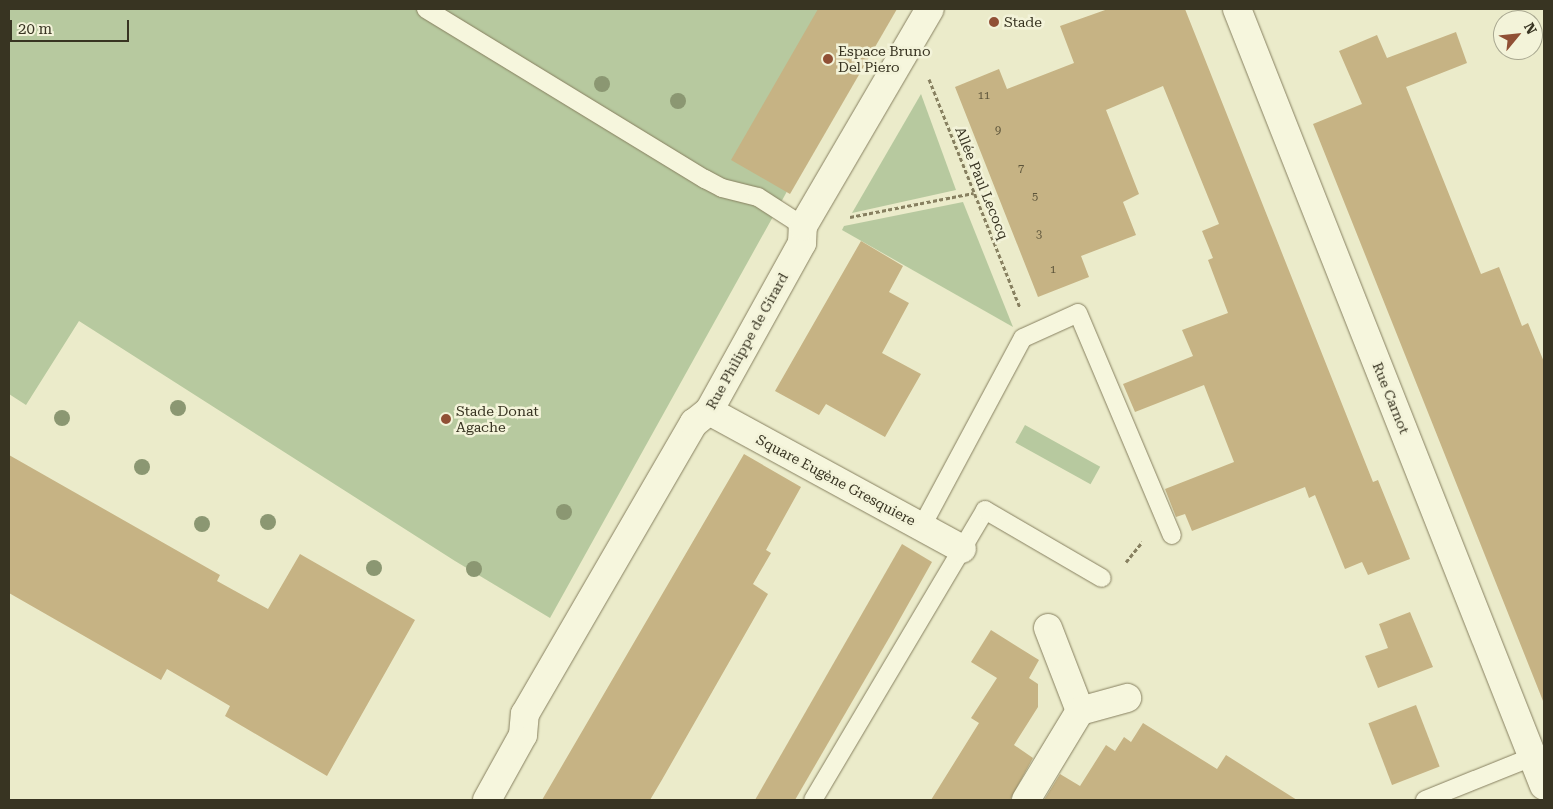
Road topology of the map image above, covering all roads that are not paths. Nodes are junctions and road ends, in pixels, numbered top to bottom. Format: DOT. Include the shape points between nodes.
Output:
graph roads {
  1 [pos="426,9"];
  2 [pos="930,9"];
  3 [pos="1237,9"];
  4 [pos="803,226"];
  5 [pos="709,412"];
  6 [pos="922,526"];
  7 [pos="1172,535"];
  8 [pos="962,549"];
  9 [pos="1102,578"];
  10 [pos="1048,628"];
  11 [pos="1127,698"];
  12 [pos="1080,711"];
  13 [pos="1532,757"];
  14 [pos="1544,786"];
  15 [pos="487,800"];
  16 [pos="813,800"];
  17 [pos="1026,800"];
  18 [pos="1425,800"];
  1 -- 4 [label="lane" via="705,179 764,200"];
  2 -- 4 [label="street, Rue Philippe de Girard"];
  3 -- 13 [label="street, Rue Carnot"];
  4 -- 5 [label="street, Rue Philippe de Girard" via="802,243"];
  5 -- 6 [label="street, Square Eugène Gresquiere"];
  5 -- 15 [label="street, Rue Philippe de Girard" via="694,424 525,714 523,735"];
  6 -- 7 [label="lane" via="1024,338 1078,313"];
  6 -- 8 [label="street, Square Eugène Gresquiere"];
  8 -- 9 [label="lane" via="985,510"];
  8 -- 16 [label="lane"];
  10 -- 12 [label="street"];
  11 -- 12 [label="street"];
  12 -- 17 [label="street"];
  13 -- 14 [label="street, Rue Carnot"];
  13 -- 18 [label="lane"];
}
